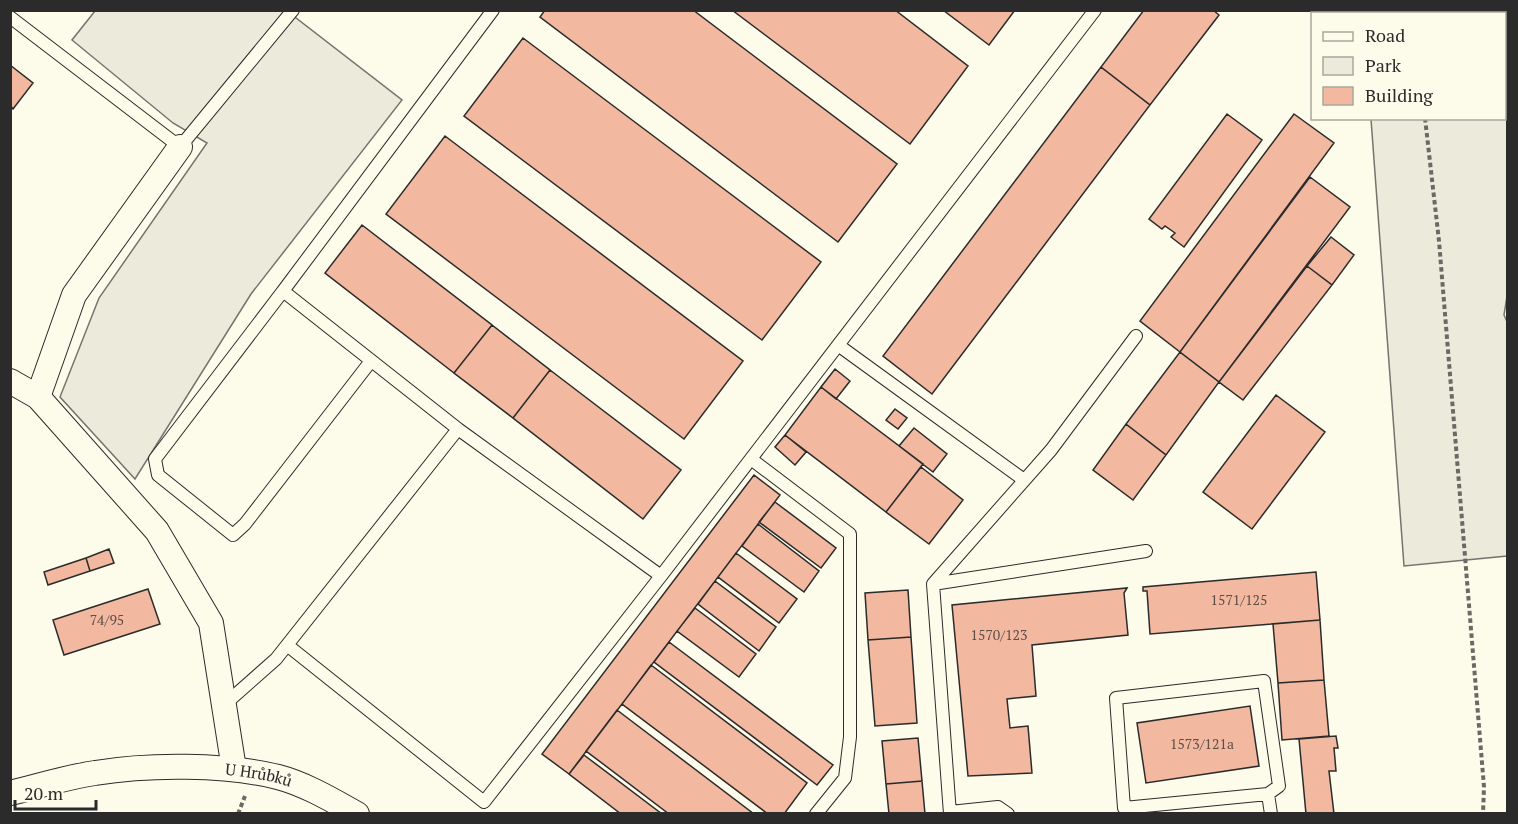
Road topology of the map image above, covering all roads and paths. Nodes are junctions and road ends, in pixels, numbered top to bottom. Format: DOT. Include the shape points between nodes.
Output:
graph roads {
  1 [pos="293,10"];
  2 [pos="493,10"];
  3 [pos="1095,10"];
  4 [pos="10,17"];
  5 [pos="1425,120"];
  6 [pos="180,147"];
  7 [pos="283,291"];
  8 [pos="1136,336"];
  9 [pos="838,345"];
  10 [pos="371,361"];
  11 [pos="10,381"];
  12 [pos="39,397"];
  13 [pos="458,429"];
  14 [pos="751,459"];
  15 [pos="1024,480"];
  16 [pos="1146,551"];
  17 [pos="661,576"];
  18 [pos="933,584"];
  19 [pos="287,645"];
  20 [pos="224,705"];
  21 [pos="234,769"];
  22 [pos="10,793"];
  23 [pos="1269,794"];
  24 [pos="357,813"];
  25 [pos="816,813"];
  26 [pos="950,813"];
  27 [pos="1008,813"];
  28 [pos="1271,813"];
  29 [pos="1483,813"];
  1 -- 6 [label="lane"];
  2 -- 7 [label="lane"];
  3 -- 9 [label="lane"];
  4 -- 6 [label="lane"];
  5 -- 29 [label="path" via="1484,787"];
  6 -- 12 [label="street" via="74,295"];
  7 -- 10 [label="lane"];
  7 -- 10 [label="lane" via="155,459 158,475 233,535"];
  8 -- 15 [label="lane"];
  9 -- 14 [label="lane"];
  9 -- 15 [label="lane"];
  10 -- 13 [label="lane"];
  11 -- 12 [label="street"];
  12 -- 20 [label="street" via="157,531 211,622"];
  13 -- 17 [label="lane"];
  13 -- 19 [label="lane"];
  14 -- 17 [label="lane"];
  14 -- 25 [label="lane" via="850,534 850,737 845,778"];
  15 -- 18 [label="lane"];
  16 -- 18 [label="lane"];
  17 -- 19 [label="lane" via="484,802"];
  18 -- 26 [label="lane"];
  19 -- 20 [label="lane"];
  20 -- 21 [label="street"];
  21 -- 22 [label="street, U Hrůbků" via="96,773"];
  21 -- 24 [label="street, U Hrůbků" via="280,778"];
  23 -- 23 [label="lane" via="1124,808 1116,698 1264,681 1279,786"];
  23 -- 28 [label="lane"];
  26 -- 27 [label="lane" via="998,807"];
}
